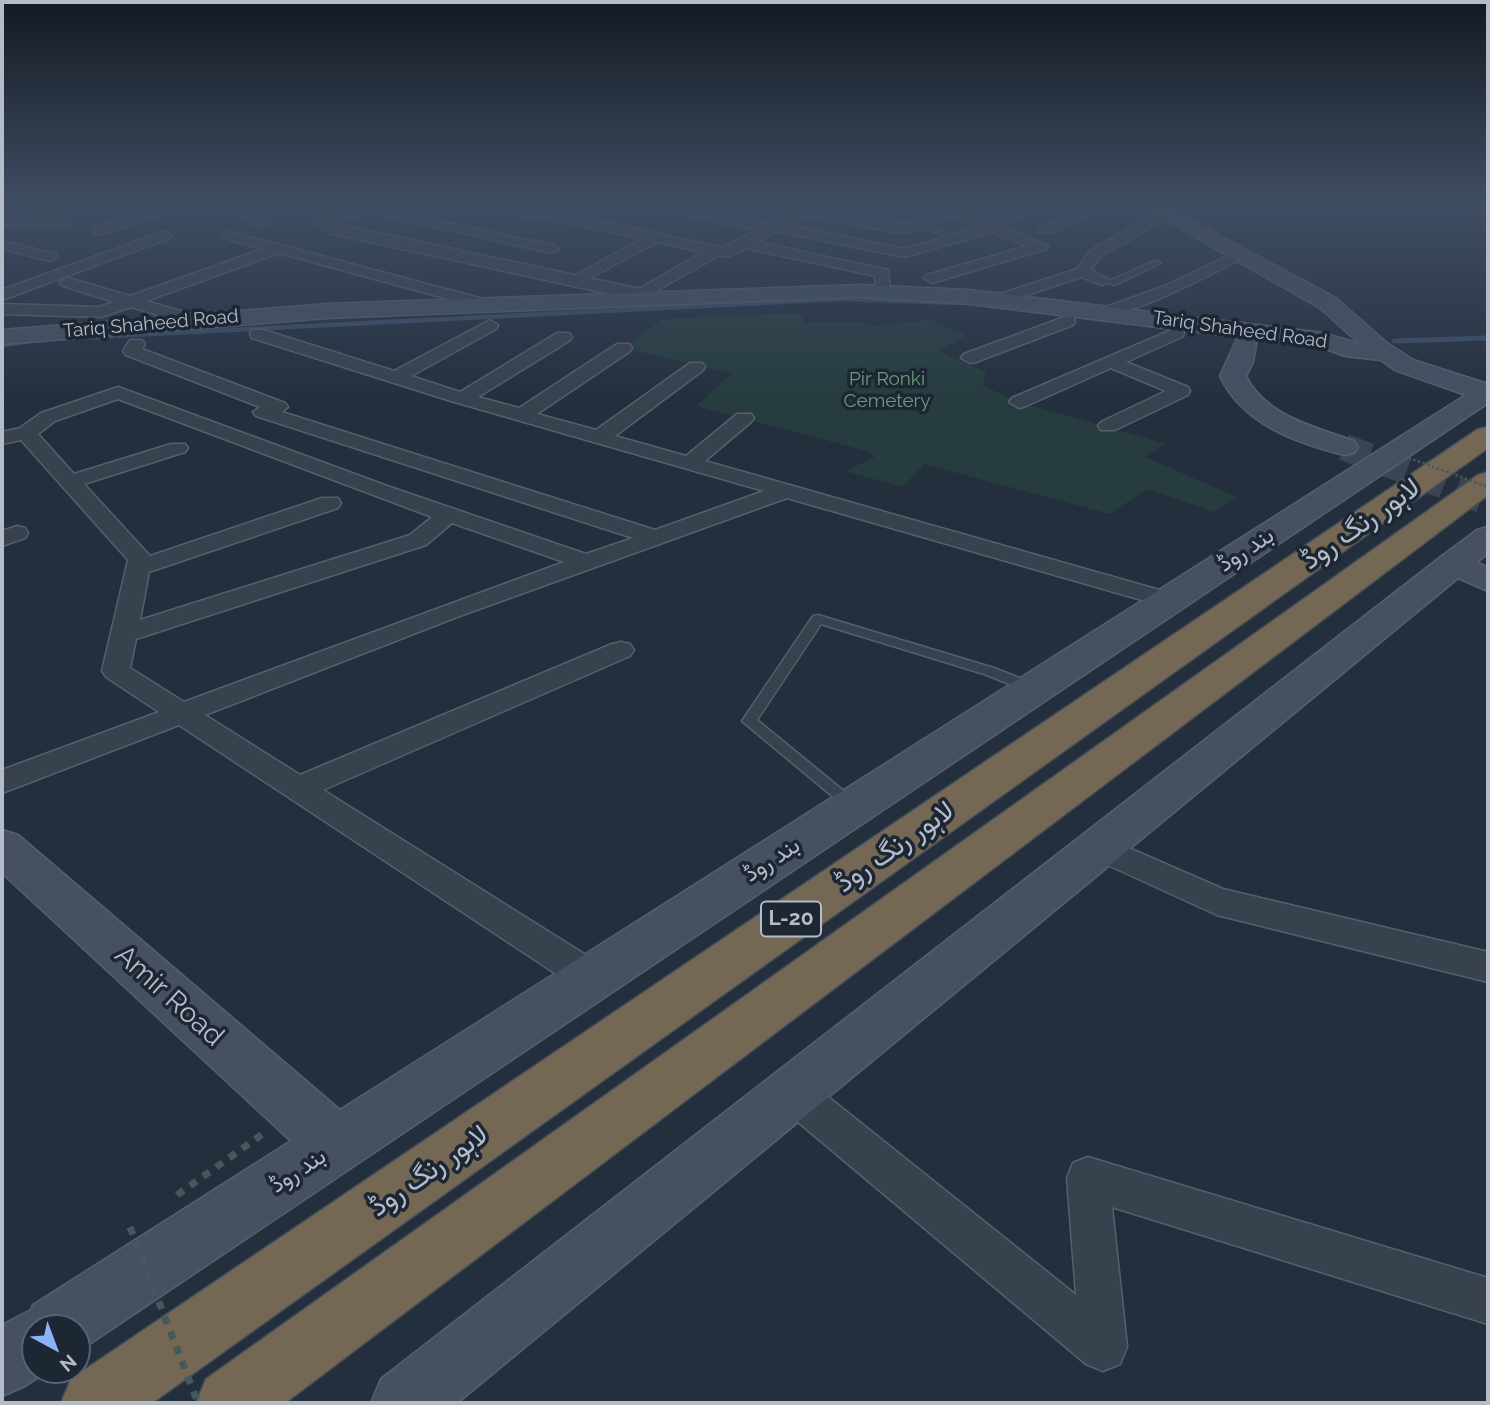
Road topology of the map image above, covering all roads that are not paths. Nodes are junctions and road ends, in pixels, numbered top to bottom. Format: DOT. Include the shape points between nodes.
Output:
graph roads {
  1 [pos="68,271"];
  2 [pos="217,271"];
  3 [pos="350,271"];
  4 [pos="529,271"];
  5 [pos="596,271"];
  6 [pos="689,271"];
  7 [pos="872,271"];
  8 [pos="957,271"];
  9 [pos="1140,271"];
  10 [pos="1207,271"];
  11 [pos="1255,271"];
  12 [pos="1266,271"];
  13 [pos="1082,272"];
  14 [pos="932,278"];
  15 [pos="1102,280"];
  16 [pos="577,281"];
  17 [pos="68,283"];
  18 [pos="882,292"];
  19 [pos="2,295"];
  20 [pos="997,300"];
  21 [pos="134,301"];
  22 [pos="639,306"];
  23 [pos="2,309"];
  24 [pos="1334,311"];
  25 [pos="1106,312"];
  26 [pos="491,315"];
  27 [pos="192,320"];
  28 [pos="1067,321"];
  29 [pos="1176,333"];
  30 [pos="258,334"];
  31 [pos="2,337"];
  32 [pos="563,337"];
  33 [pos="1247,341"];
  34 [pos="136,344"];
  35 [pos="623,348"];
  36 [pos="1345,349"];
  37 [pos="1388,354"];
  38 [pos="2,357"];
  39 [pos="970,358"];
  40 [pos="1111,362"];
  41 [pos="696,367"];
  42 [pos="396,377"];
  43 [pos="1488,392"];
  44 [pos="463,398"];
  45 [pos="1019,402"];
  46 [pos="522,415"];
  47 [pos="744,418"];
  48 [pos="1108,426"];
  49 [pos="26,433"];
  50 [pos="1488,435"];
  51 [pos="600,437"];
  52 [pos="2,438"];
  53 [pos="1344,447"];
  54 [pos="178,448"];
  55 [pos="690,463"];
  56 [pos="1488,481"];
  57 [pos="71,482"];
  58 [pos="785,491"];
  59 [pos="330,503"];
  60 [pos="448,514"];
  61 [pos="654,537"];
  62 [pos="1477,561"];
  63 [pos="586,562"];
  64 [pos="138,568"];
  65 [pos="1168,600"];
  66 [pos="124,634"];
  67 [pos="621,650"];
  68 [pos="1033,689"];
  69 [pos="182,713"];
  70 [pos="2,782"];
  71 [pos="298,788"];
  72 [pos="855,806"];
  73 [pos="2,847"];
  74 [pos="1099,847"];
  75 [pos="1488,967"];
  76 [pos="592,978"];
  77 [pos="793,1093"];
  78 [pos="337,1145"];
  79 [pos="1487,1306"];
  80 [pos="73,1314"];
  81 [pos="95,1403"];
  82 [pos="230,1403"];
  83 [pos="405,1403"];
  1 -- 19 [label="street"];
  2 -- 21 [label="street"];
  3 -- 26 [label="street"];
  4 -- 16 [label="street"];
  5 -- 16 [label="street"];
  6 -- 22 [label="street"];
  7 -- 18 [label="street" via="883,273"];
  8 -- 14 [label="street"];
  9 -- 15 [label="lane" via="1112,283"];
  10 -- 25 [label="street"];
  11 -- 24 [label="main road"];
  12 -- 24 [label="main road" via="1328,303"];
  13 -- 15 [label="street"];
  13 -- 20 [label="street"];
  16 -- 22 [label="street"];
  17 -- 21 [label="street"];
  18 -- 20 [label="main road, Tariq Shaheed Road"];
  18 -- 22 [label="main road, Tariq Shaheed Road"];
  20 -- 25 [label="main road, Tariq Shaheed Road"];
  21 -- 23 [label="street" via="101,312"];
  21 -- 27 [label="street"];
  22 -- 26 [label="main road, Tariq Shaheed Road"];
  22 -- 28 [label="main road, Tariq Shaheed Road" via="928,308"];
  24 -- 37 [label="main road"];
  25 -- 36 [label="main road, Tariq Shaheed Road" via="1323,340"];
  26 -- 27 [label="main road, Tariq Shaheed Road" via="327,310"];
  26 -- 30 [label="main road, Tariq Shaheed Road"];
  26 -- 42 [label="street"];
  27 -- 31 [label="main road, Tariq Shaheed Road"];
  28 -- 29 [label="main road, Tariq Shaheed Road"];
  28 -- 39 [label="street"];
  29 -- 33 [label="main road, Tariq Shaheed Road"];
  29 -- 40 [label="street"];
  30 -- 34 [label="main road, Tariq Shaheed Road"];
  30 -- 42 [label="street"];
  32 -- 44 [label="street"];
  33 -- 36 [label="main road, Tariq Shaheed Road" via="1325,352"];
  33 -- 53 [label="main road" via="1233,376 1251,405"];
  34 -- 38 [label="main road, Tariq Shaheed Road"];
  34 -- 61 [label="street" via="132,351 278,407 263,412"];
  35 -- 46 [label="street"];
  36 -- 37 [label="main road, Tariq Shaheed Road"];
  37 -- 43 [label="main road" via="1404,365"];
  40 -- 45 [label="street"];
  40 -- 48 [label="street" via="1181,391"];
  41 -- 51 [label="street"];
  42 -- 44 [label="street"];
  43 -- 65 [label="main road, بند روڈ"];
  44 -- 46 [label="street"];
  46 -- 51 [label="street"];
  47 -- 55 [label="street"];
  49 -- 52 [label="street"];
  49 -- 57 [label="street"];
  49 -- 60 [label="street" via="48,417 118,393"];
  50 -- 81 [label="highway, لاہور رنگ روڈ / L-20"];
  51 -- 55 [label="street"];
  54 -- 57 [label="street"];
  55 -- 58 [label="street"];
  56 -- 82 [label="highway, لاہور رنگ روڈ / L-20"];
  57 -- 64 [label="street" via="140,559"];
  58 -- 61 [label="street"];
  58 -- 65 [label="street"];
  59 -- 64 [label="street"];
  60 -- 63 [label="street"];
  60 -- 66 [label="street" via="418,540"];
  61 -- 63 [label="street"];
  62 -- 74 [label="main road"];
  63 -- 69 [label="street"];
  64 -- 66 [label="street"];
  65 -- 68 [label="main road, بند روڈ"];
  66 -- 69 [label="street" via="116,671"];
  67 -- 71 [label="street"];
  68 -- 72 [label="main road, بند روڈ"];
  68 -- 72 [label="lane" via="818,619 749,721"];
  69 -- 70 [label="street"];
  69 -- 71 [label="street"];
  71 -- 76 [label="street"];
  72 -- 76 [label="main road, بند روڈ"];
  73 -- 78 [label="main road, Amir Road"];
  74 -- 75 [label="street" via="1217,901"];
  74 -- 77 [label="main road"];
  76 -- 78 [label="main road, بند روڈ"];
  77 -- 79 [label="street" via="1103,1347 1088,1178"];
  77 -- 83 [label="main road"];
  78 -- 80 [label="main road, بند روڈ"];
}
